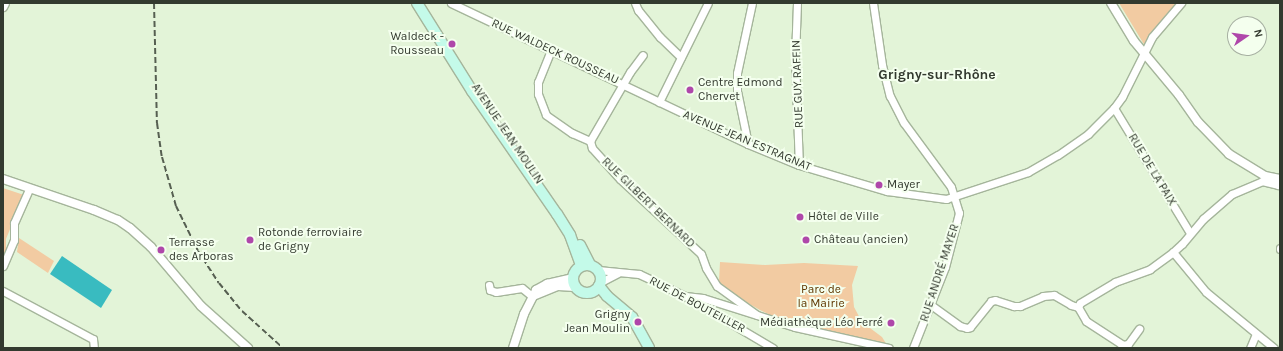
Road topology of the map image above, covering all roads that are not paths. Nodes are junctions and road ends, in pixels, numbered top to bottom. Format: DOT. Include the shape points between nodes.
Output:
graph roads {
  1 [pos="5,3"];
  2 [pos="635,3"];
  3 [pos="708,3"];
  4 [pos="752,3"];
  5 [pos="797,3"];
  6 [pos="873,3"];
  7 [pos="1111,3"];
  8 [pos="1181,3"];
  9 [pos="420,4"];
  10 [pos="455,4"];
  11 [pos="3,7"];
  12 [pos="551,50"];
  13 [pos="1144,53"];
  14 [pos="643,55"];
  15 [pos="681,57"];
  16 [pos="623,84"];
  17 [pos="659,102"];
  18 [pos="1114,108"];
  19 [pos="590,141"];
  20 [pos="748,144"];
  21 [pos="799,165"];
  22 [pos="1280,179"];
  23 [pos="3,180"];
  24 [pos="1280,183"];
  25 [pos="29,189"];
  26 [pos="954,197"];
  27 [pos="1190,233"];
  28 [pos="1173,252"];
  29 [pos="3,266"];
  30 [pos="589,267"];
  31 [pos="618,272"];
  32 [pos="574,283"];
  33 [pos="600,284"];
  34 [pos="489,285"];
  35 [pos="3,292"];
  36 [pos="590,293"];
  37 [pos="532,296"];
  38 [pos="685,296"];
  39 [pos="931,305"];
  40 [pos="1078,307"];
  41 [pos="757,315"];
  42 [pos="1139,329"];
  43 [pos="1256,334"];
  44 [pos="642,338"];
  45 [pos="1122,347"];
  46 [pos="94,348"];
  47 [pos="248,348"];
  48 [pos="513,348"];
  49 [pos="649,348"];
  50 [pos="773,348"];
  51 [pos="889,348"];
  52 [pos="913,348"];
  53 [pos="1250,348"];
  54 [pos="1274,348"];
  1 -- 11 [label="street"];
  2 -- 15 [label="street" via="660,37"];
  3 -- 15 [label="street"];
  4 -- 20 [label="street" via="737,73"];
  5 -- 21 [label="street, RUE GUY RAFFIN"];
  6 -- 26 [label="street, RUE ANDRÉ MAYER" via="882,65 892,101 904,123 951,187"];
  7 -- 13 [label="street"];
  8 -- 13 [label="street, AVENUE JEAN ESTRAGNAT" via="1160,27"];
  9 -- 30 [label="main road, AVENUE JEAN MOULIN" via="509,140 570,226"];
  10 -- 12 [label="street, RUE WALDECK ROUSSEAU"];
  12 -- 16 [label="street, RUE WALDECK ROUSSEAU"];
  12 -- 19 [label="street" via="538,82 541,104 546,115"];
  13 -- 18 [label="street, AVENUE JEAN ESTRAGNAT"];
  13 -- 22 [label="street" via="1198,122 1229,154 1265,176"];
  14 -- 16 [label="street"];
  15 -- 17 [label="street"];
  16 -- 17 [label="street, RUE WALDECK ROUSSEAU"];
  16 -- 19 [label="street"];
  17 -- 20 [label="street, AVENUE JEAN ESTRAGNAT"];
  18 -- 26 [label="street, AVENUE JEAN ESTRAGNAT" via="1088,134 1028,172"];
  18 -- 27 [label="street, RUE DE LA PAIX"];
  19 -- 41 [label="street, RUE GILBERT BERNARD" via="592,148 620,179 701,254 706,268 718,286"];
  20 -- 21 [label="street, AVENUE JEAN ESTRAGNAT"];
  21 -- 26 [label="street, AVENUE JEAN ESTRAGNAT" via="900,194 946,199"];
  23 -- 25 [label="street"];
  24 -- 27 [label="street" via="1278,185 1262,181 1232,194 1202,219"];
  25 -- 29 [label="street" via="14,223 14,240"];
  25 -- 47 [label="street" via="94,210 130,228 150,247 201,306"];
  26 -- 39 [label="street, RUE ANDRÉ MAYER" via="959,213 958,220"];
  27 -- 28 [label="street"];
  28 -- 40 [label="street" via="1150,269 1115,282 1080,303"];
  28 -- 43 [label="street" via="1206,292"];
  30 -- 31 [label="street, RUE DE BOUTEILLER"];
  30 -- 32 [label="main road" via="574,273"];
  30 -- 33 [label="main road" via="600,274"];
  31 -- 33 [label="street"];
  31 -- 38 [label="street, RUE DE BOUTEILLER" via="639,274"];
  32 -- 36 [label="main road" via="582,292"];
  32 -- 37 [label="street" via="543,286"];
  33 -- 36 [label="main road"];
  33 -- 44 [label="main road" via="607,296 632,317"];
  34 -- 37 [label="street" via="490,290 496,292 522,288"];
  35 -- 46 [label="street" via="93,339"];
  36 -- 44 [label="main road" via="620,311"];
  37 -- 48 [label="street"];
  38 -- 41 [label="street" via="703,298"];
  38 -- 50 [label="street, RUE DE BOUTEILLER"];
  39 -- 40 [label="street" via="960,326 967,328 991,301 995,300 1020,306 1043,296 1054,295 1071,306"];
  39 -- 52 [label="street, RUE ANDRÉ MAYER"];
  40 -- 45 [label="street" via="1086,321"];
  41 -- 51 [label="street"];
  42 -- 45 [label="street" via="1128,344"];
  43 -- 53 [label="street"];
  43 -- 54 [label="street"];
  44 -- 49 [label="main road"];
}
